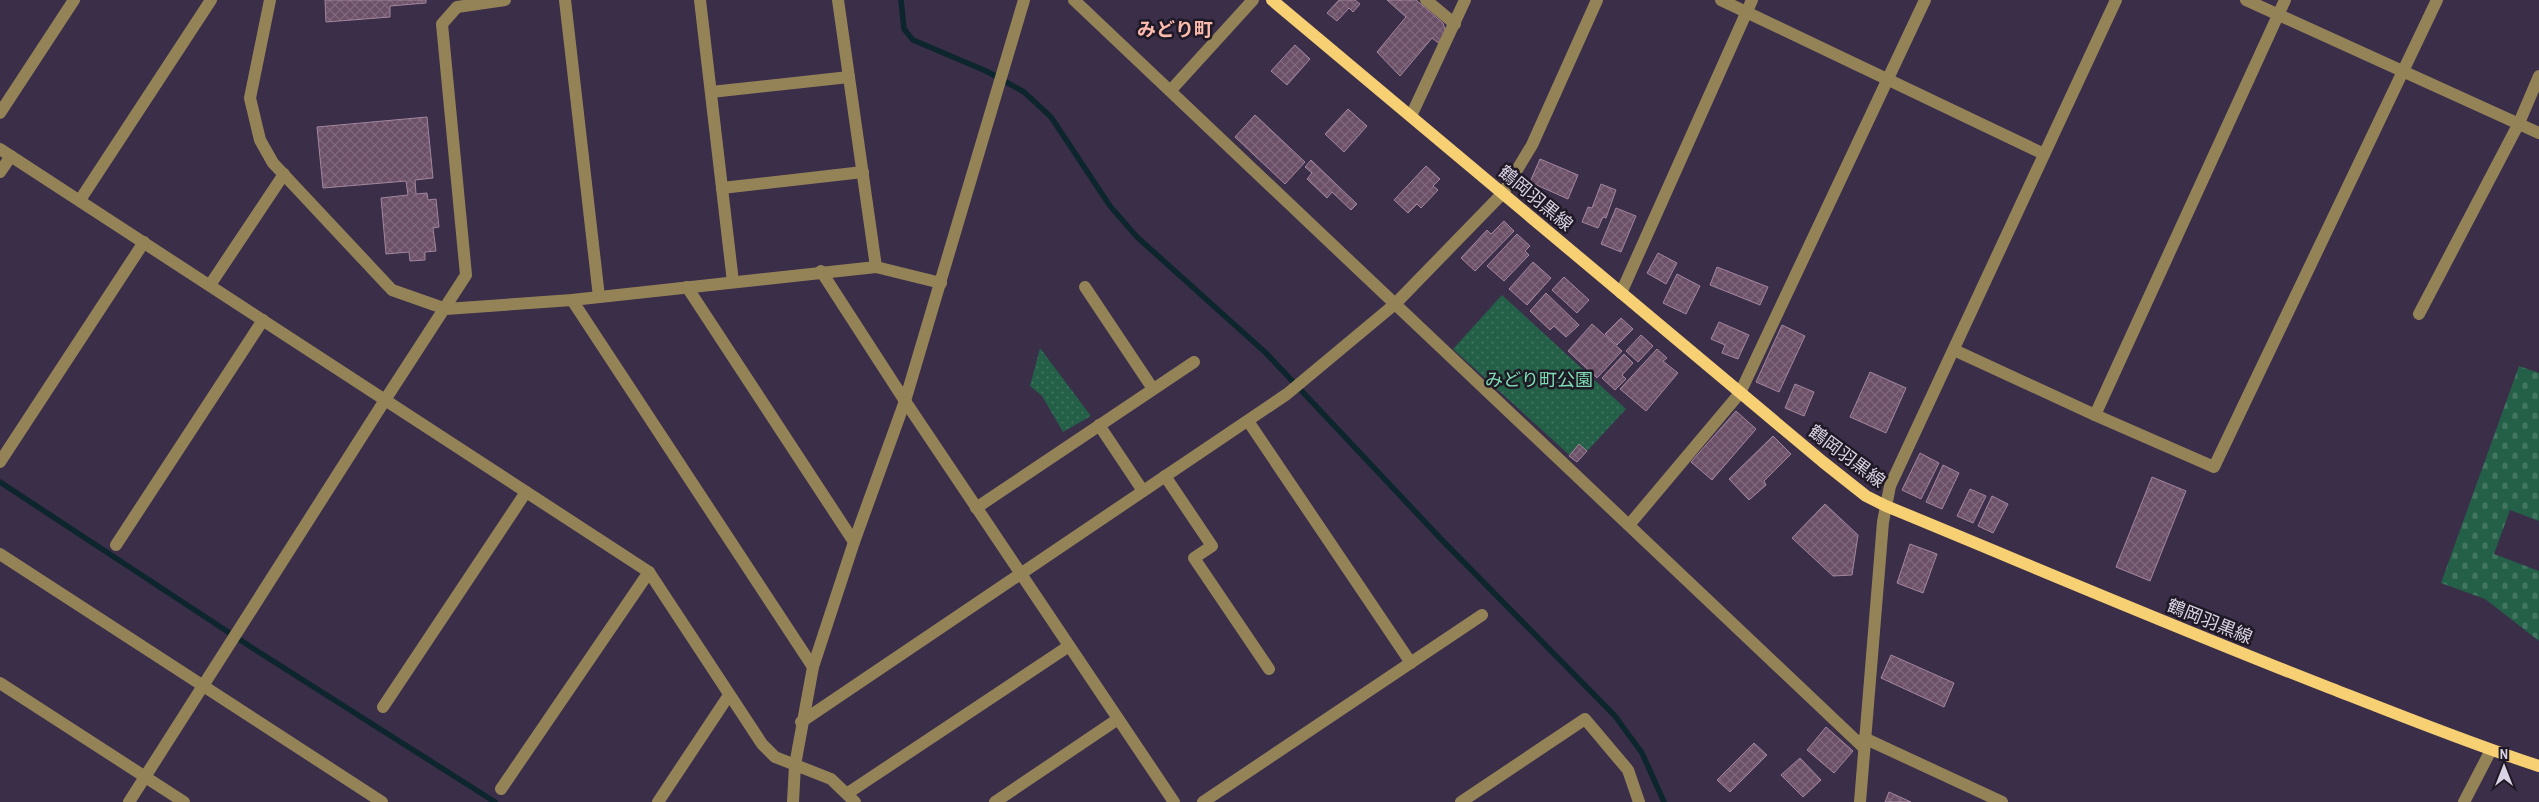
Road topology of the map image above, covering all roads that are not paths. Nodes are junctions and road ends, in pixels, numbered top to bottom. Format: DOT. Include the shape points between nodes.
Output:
graph roads {
  1 [pos="74,0"];
  2 [pos="211,0"];
  3 [pos="270,0"];
  4 [pos="505,0"];
  5 [pos="565,0"];
  6 [pos="700,0"];
  7 [pos="838,0"];
  8 [pos="1024,0"];
  9 [pos="1074,0"];
  10 [pos="1253,0"];
  11 [pos="1272,0"];
  12 [pos="1426,0"];
  13 [pos="1465,0"];
  14 [pos="1597,0"];
  15 [pos="1721,0"];
  16 [pos="1752,0"];
  17 [pos="1925,0"];
  18 [pos="2116,0"];
  19 [pos="2246,0"];
  20 [pos="2285,0"];
  21 [pos="2437,0"];
  22 [pos="1746,12"];
  23 [pos="2278,14"];
  24 [pos="1454,24"];
  25 [pos="2404,70"];
  26 [pos="2539,76"];
  27 [pos="849,77"];
  28 [pos="1888,80"];
  29 [pos="1172,90"];
  30 [pos="711,92"];
  31 [pos="0,113"];
  32 [pos="1411,116"];
  33 [pos="2519,123"];
  34 [pos="2539,133"];
  35 [pos="5,152"];
  36 [pos="2044,154"];
  37 [pos="0,172"];
  38 [pos="863,172"];
  39 [pos="284,174"];
  40 [pos="722,188"];
  41 [pos="1502,193"];
  42 [pos="80,200"];
  43 [pos="144,242"];
  44 [pos="876,267"];
  45 [pos="821,271"];
  46 [pos="733,282"];
  47 [pos="941,283"];
  48 [pos="210,285"];
  49 [pos="687,287"];
  50 [pos="1085,287"];
  51 [pos="1621,293"];
  52 [pos="600,297"];
  53 [pos="572,300"];
  54 [pos="1395,304"];
  55 [pos="446,309"];
  56 [pos="2419,314"];
  57 [pos="263,320"];
  58 [pos="1954,350"];
  59 [pos="1194,362"];
  60 [pos="1154,389"];
  61 [pos="1740,393"];
  62 [pos="384,400"];
  63 [pos="904,401"];
  64 [pos="2095,415"];
  65 [pos="1248,421"];
  66 [pos="1099,425"];
  67 [pos="0,462"];
  68 [pos="1165,476"];
  69 [pos="1143,491"];
  70 [pos="526,492"];
  71 [pos="1886,506"];
  72 [pos="976,508"];
  73 [pos="1629,525"];
  74 [pos="854,542"];
  75 [pos="116,545"];
  76 [pos="0,554"];
  77 [pos="648,572"];
  78 [pos="1020,573"];
  79 [pos="1482,615"];
  80 [pos="1069,646"];
  81 [pos="1411,663"];
  82 [pos="813,667"];
  83 [pos="1269,669"];
  84 [pos="0,683"];
  85 [pos="204,687"];
  86 [pos="729,695"];
  87 [pos="383,707"];
  88 [pos="1118,720"];
  89 [pos="801,722"];
  90 [pos="1864,743"];
  91 [pos="2491,750"];
  92 [pos="795,765"];
  93 [pos="2539,766"];
  94 [pos="145,777"];
  95 [pos="501,790"];
  96 [pos="852,798"];
  97 [pos="129,802"];
  98 [pos="184,802"];
  99 [pos="382,802"];
  100 [pos="658,802"];
  101 [pos="793,802"];
  102 [pos="995,802"];
  103 [pos="1174,802"];
  104 [pos="1203,802"];
  105 [pos="1461,802"];
  106 [pos="1639,802"];
  107 [pos="1860,802"];
  108 [pos="2002,802"];
  109 [pos="2464,802"];
  1 -- 31 [label="street"];
  2 -- 42 [label="street"];
  3 -- 39 [label="street" via="250,98 260,140"];
  4 -- 55 [label="street" via="457,7 442,24 466,276"];
  5 -- 52 [label="street"];
  6 -- 30 [label="street"];
  7 -- 27 [label="street"];
  8 -- 47 [label="street"];
  9 -- 29 [label="street"];
  10 -- 29 [label="street"];
  11 -- 32 [label="main road, 鶴岡羽黒線"];
  12 -- 24 [label="street"];
  13 -- 24 [label="street"];
  14 -- 41 [label="street" via="1532,145"];
  15 -- 22 [label="street"];
  16 -- 22 [label="street"];
  17 -- 28 [label="street"];
  18 -- 36 [label="street"];
  19 -- 23 [label="street"];
  20 -- 23 [label="street"];
  21 -- 25 [label="street"];
  22 -- 28 [label="street"];
  22 -- 51 [label="street"];
  23 -- 25 [label="street"];
  23 -- 64 [label="street"];
  24 -- 32 [label="street"];
  25 -- 33 [label="street"];
  25 -- 64 [label="street" via="2214,467"];
  26 -- 33 [label="street"];
  27 -- 30 [label="street"];
  27 -- 38 [label="street"];
  28 -- 36 [label="street"];
  28 -- 61 [label="street"];
  29 -- 54 [label="street"];
  30 -- 40 [label="street"];
  32 -- 41 [label="main road, 鶴岡羽黒線"];
  33 -- 34 [label="street"];
  33 -- 56 [label="street"];
  35 -- 37 [label="street"];
  35 -- 42 [label="street"];
  36 -- 58 [label="street"];
  38 -- 40 [label="street"];
  38 -- 44 [label="street"];
  39 -- 48 [label="street"];
  39 -- 55 [label="street" via="392,290"];
  40 -- 46 [label="street"];
  41 -- 51 [label="main road, 鶴岡羽黒線"];
  41 -- 54 [label="street"];
  42 -- 43 [label="street"];
  43 -- 48 [label="street"];
  43 -- 67 [label="street"];
  44 -- 45 [label="street"];
  44 -- 47 [label="street"];
  45 -- 46 [label="street"];
  45 -- 63 [label="street"];
  46 -- 49 [label="street"];
  47 -- 63 [label="street"];
  48 -- 57 [label="street"];
  49 -- 52 [label="street"];
  49 -- 74 [label="street"];
  50 -- 60 [label="street"];
  51 -- 61 [label="main road, 鶴岡羽黒線"];
  52 -- 53 [label="street"];
  53 -- 55 [label="street"];
  53 -- 82 [label="street"];
  54 -- 65 [label="street" via="1304,382"];
  54 -- 73 [label="street"];
  55 -- 62 [label="street"];
  57 -- 62 [label="street"];
  57 -- 75 [label="street"];
  58 -- 64 [label="street"];
  58 -- 71 [label="street" via="1890,486"];
  59 -- 60 [label="street"];
  60 -- 66 [label="street"];
  61 -- 71 [label="main road, 鶴岡羽黒線" via="1866,496"];
  61 -- 73 [label="street"];
  62 -- 70 [label="street"];
  62 -- 85 [label="street"];
  63 -- 72 [label="street"];
  63 -- 74 [label="street"];
  65 -- 68 [label="street"];
  65 -- 81 [label="street"];
  66 -- 69 [label="street"];
  66 -- 72 [label="street"];
  68 -- 69 [label="street"];
  68 -- 83 [label="street" via="1212,546 1194,558"];
  69 -- 78 [label="street"];
  70 -- 77 [label="street"];
  70 -- 87 [label="street"];
  71 -- 90 [label="street"];
  71 -- 91 [label="main road, 鶴岡羽黒線" via="2242,653"];
  72 -- 78 [label="street"];
  73 -- 90 [label="street"];
  74 -- 82 [label="street"];
  76 -- 85 [label="street"];
  77 -- 86 [label="street"];
  77 -- 95 [label="street"];
  78 -- 80 [label="street"];
  78 -- 89 [label="street"];
  79 -- 81 [label="street"];
  80 -- 88 [label="street"];
  80 -- 96 [label="street"];
  81 -- 104 [label="street"];
  82 -- 89 [label="street"];
  84 -- 94 [label="street"];
  85 -- 94 [label="street"];
  85 -- 99 [label="street"];
  86 -- 92 [label="street" via="762,744 775,756"];
  86 -- 100 [label="street"];
  88 -- 102 [label="street"];
  88 -- 103 [label="street"];
  89 -- 92 [label="street"];
  90 -- 107 [label="street"];
  90 -- 108 [label="street"];
  91 -- 93 [label="main road, 鶴岡羽黒線"];
  91 -- 109 [label="street"];
  92 -- 96 [label="street" via="831,779"];
  92 -- 101 [label="street"];
  94 -- 97 [label="street"];
  94 -- 98 [label="street"];
  105 -- 106 [label="street" via="1585,719 1628,770"];
}
